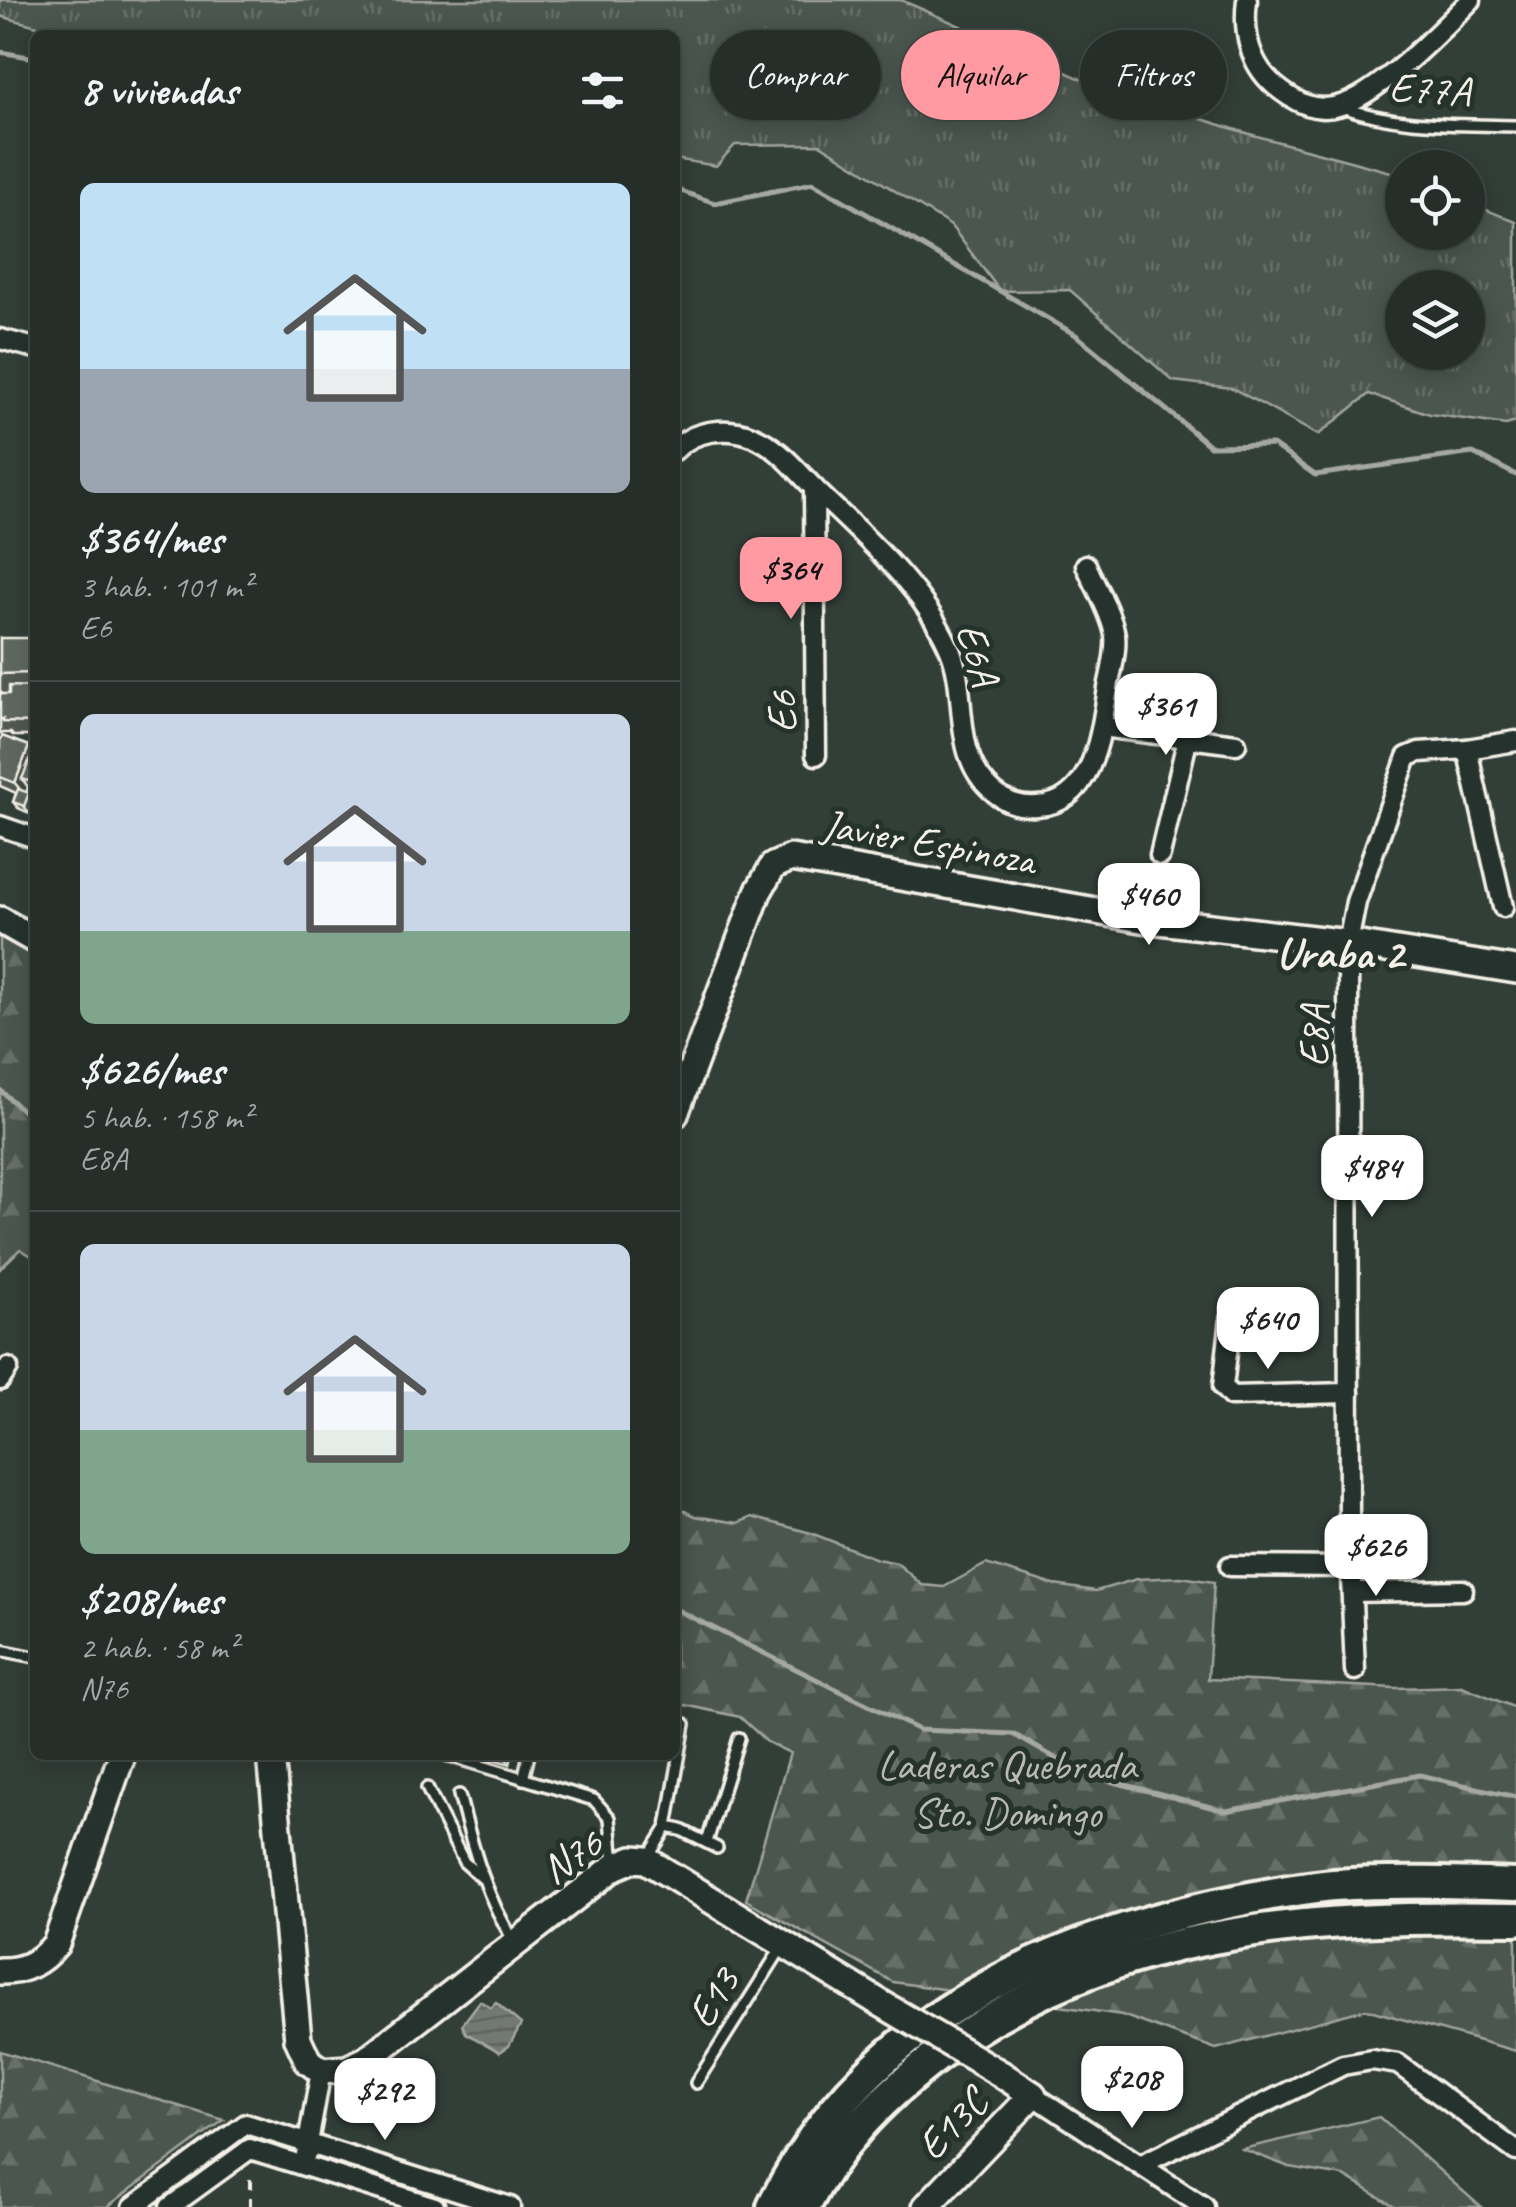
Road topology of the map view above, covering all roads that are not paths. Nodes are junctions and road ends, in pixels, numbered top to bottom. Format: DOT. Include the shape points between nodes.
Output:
graph roads {
  1 [pos="1247,0"];
  2 [pos="1471,0"];
  3 [pos="1340,106"];
  4 [pos="1516,126"];
  5 [pos="0,339"];
  6 [pos="30,347"];
  7 [pos="680,447"];
  8 [pos="814,488"];
  9 [pos="1086,565"];
  10 [pos="1102,727"];
  11 [pos="1188,737"];
  12 [pos="1516,741"];
  13 [pos="1236,744"];
  14 [pos="1468,749"];
  15 [pos="816,755"];
  16 [pos="0,826"];
  17 [pos="30,836"];
  18 [pos="1160,854"];
  19 [pos="1504,907"];
  20 [pos="0,920"];
  21 [pos="30,937"];
  22 [pos="1348,943"];
  23 [pos="1516,970"];
  24 [pos="680,1101"];
  25 [pos="1232,1310"];
  26 [pos="1349,1393"];
  27 [pos="1230,1566"];
  28 [pos="1351,1567"];
  29 [pos="1463,1590"];
  30 [pos="1352,1592"];
  31 [pos="0,1650"];
  32 [pos="30,1657"];
  33 [pos="1355,1670"];
  34 [pos="685,1724"];
  35 [pos="739,1738"];
  36 [pos="680,1755"];
  37 [pos="120,1760"];
  38 [pos="270,1760"];
  39 [pos="462,1760"];
  40 [pos="528,1760"];
  41 [pos="679,1760"];
  42 [pos="523,1779"];
  43 [pos="428,1788"];
  44 [pos="459,1795"];
  45 [pos="668,1828"];
  46 [pos="707,1842"];
  47 [pos="717,1848"];
  48 [pos="646,1860"];
  49 [pos="614,1868"];
  50 [pos="482,1878"];
  51 [pos="1516,1885"];
  52 [pos="1516,1919"];
  53 [pos="516,1943"];
  54 [pos="783,1945"];
  55 [pos="0,1971"];
  56 [pos="321,2071"];
  57 [pos="696,2083"];
  58 [pos="1033,2095"];
  59 [pos="308,2144"];
  60 [pos="1516,2151"];
  61 [pos="1140,2165"];
  62 [pos="304,2166"];
  63 [pos="1196,2205"];
  64 [pos="133,2207"];
  65 [pos="170,2207"];
  66 [pos="435,2207"];
  67 [pos="510,2207"];
  68 [pos="774,2207"];
  69 [pos="804,2207"];
  70 [pos="926,2207"];
  1 -- 3 [label="street" via="1244,25 1267,79 1292,101"];
  2 -- 3 [label="street" via="1422,50"];
  3 -- 4 [label="lane, E77A" via="1402,122"];
  5 -- 6 [label="street"];
  7 -- 8 [label="street" via="724,430 752,436"];
  8 -- 10 [label="street, E6A" via="875,546 936,620 951,650 961,732 976,774 997,794 1023,807 1053,806 1088,774"];
  8 -- 15 [label="street, E6"];
  9 -- 10 [label="street" via="1115,639"];
  10 -- 11 [label="street"];
  11 -- 13 [label="street"];
  11 -- 18 [label="street"];
  12 -- 14 [label="street"];
  14 -- 19 [label="street"];
  14 -- 22 [label="street, E8A" via="1407,757"];
  16 -- 17 [label="street"];
  20 -- 21 [label="street"];
  22 -- 23 [label="street, Javier Espinoza"];
  22 -- 24 [label="street, Javier Espinoza" via="1142,920 791,858 773,866 758,892"];
  22 -- 26 [label="street, E8A"];
  25 -- 26 [label="street" via="1223,1387 1231,1396"];
  26 -- 28 [label="street, E8A"];
  27 -- 28 [label="street"];
  28 -- 30 [label="street, E8A"];
  29 -- 30 [label="street"];
  30 -- 33 [label="street, E8A"];
  31 -- 32 [label="lane"];
  34 -- 36 [label="lane"];
  35 -- 46 [label="lane"];
  37 -- 55 [label="street" via="56,1944 30,1966"];
  38 -- 56 [label="street" via="298,2039"];
  39 -- 42 [label="lane"];
  40 -- 42 [label="lane"];
  41 -- 45 [label="lane"];
  42 -- 49 [label="lane" via="603,1806"];
  43 -- 50 [label="lane" via="464,1862"];
  44 -- 50 [label="lane"];
  45 -- 46 [label="lane"];
  45 -- 48 [label="lane"];
  46 -- 47 [label="lane"];
  48 -- 49 [label="street, N76"];
  48 -- 54 [label="street, N76"];
  49 -- 53 [label="street, N76"];
  50 -- 53 [label="lane"];
  51 -- 68 [label="highway" via="1404,1882 1252,1897 1158,1918 1038,1959 945,2012 868,2072 814,2134"];
  52 -- 69 [label="highway" via="1365,1920 1210,1937 1078,1977 980,2025 898,2084 870,2112"];
  53 -- 56 [label="street, N76" via="366,2060"];
  54 -- 57 [label="lane, E13"];
  54 -- 58 [label="street, N76, bridge"];
  56 -- 59 [label="street"];
  58 -- 61 [label="street, N76"];
  58 -- 70 [label="street, E13C"];
  59 -- 62 [label="street"];
  59 -- 64 [label="street" via="246,2124"];
  59 -- 67 [label="street"];
  60 -- 61 [label="street" via="1398,2064 1372,2060 1343,2065"];
  61 -- 63 [label="street, N76"];
  62 -- 65 [label="street" via="250,2149"];
  62 -- 66 [label="street"];
}
